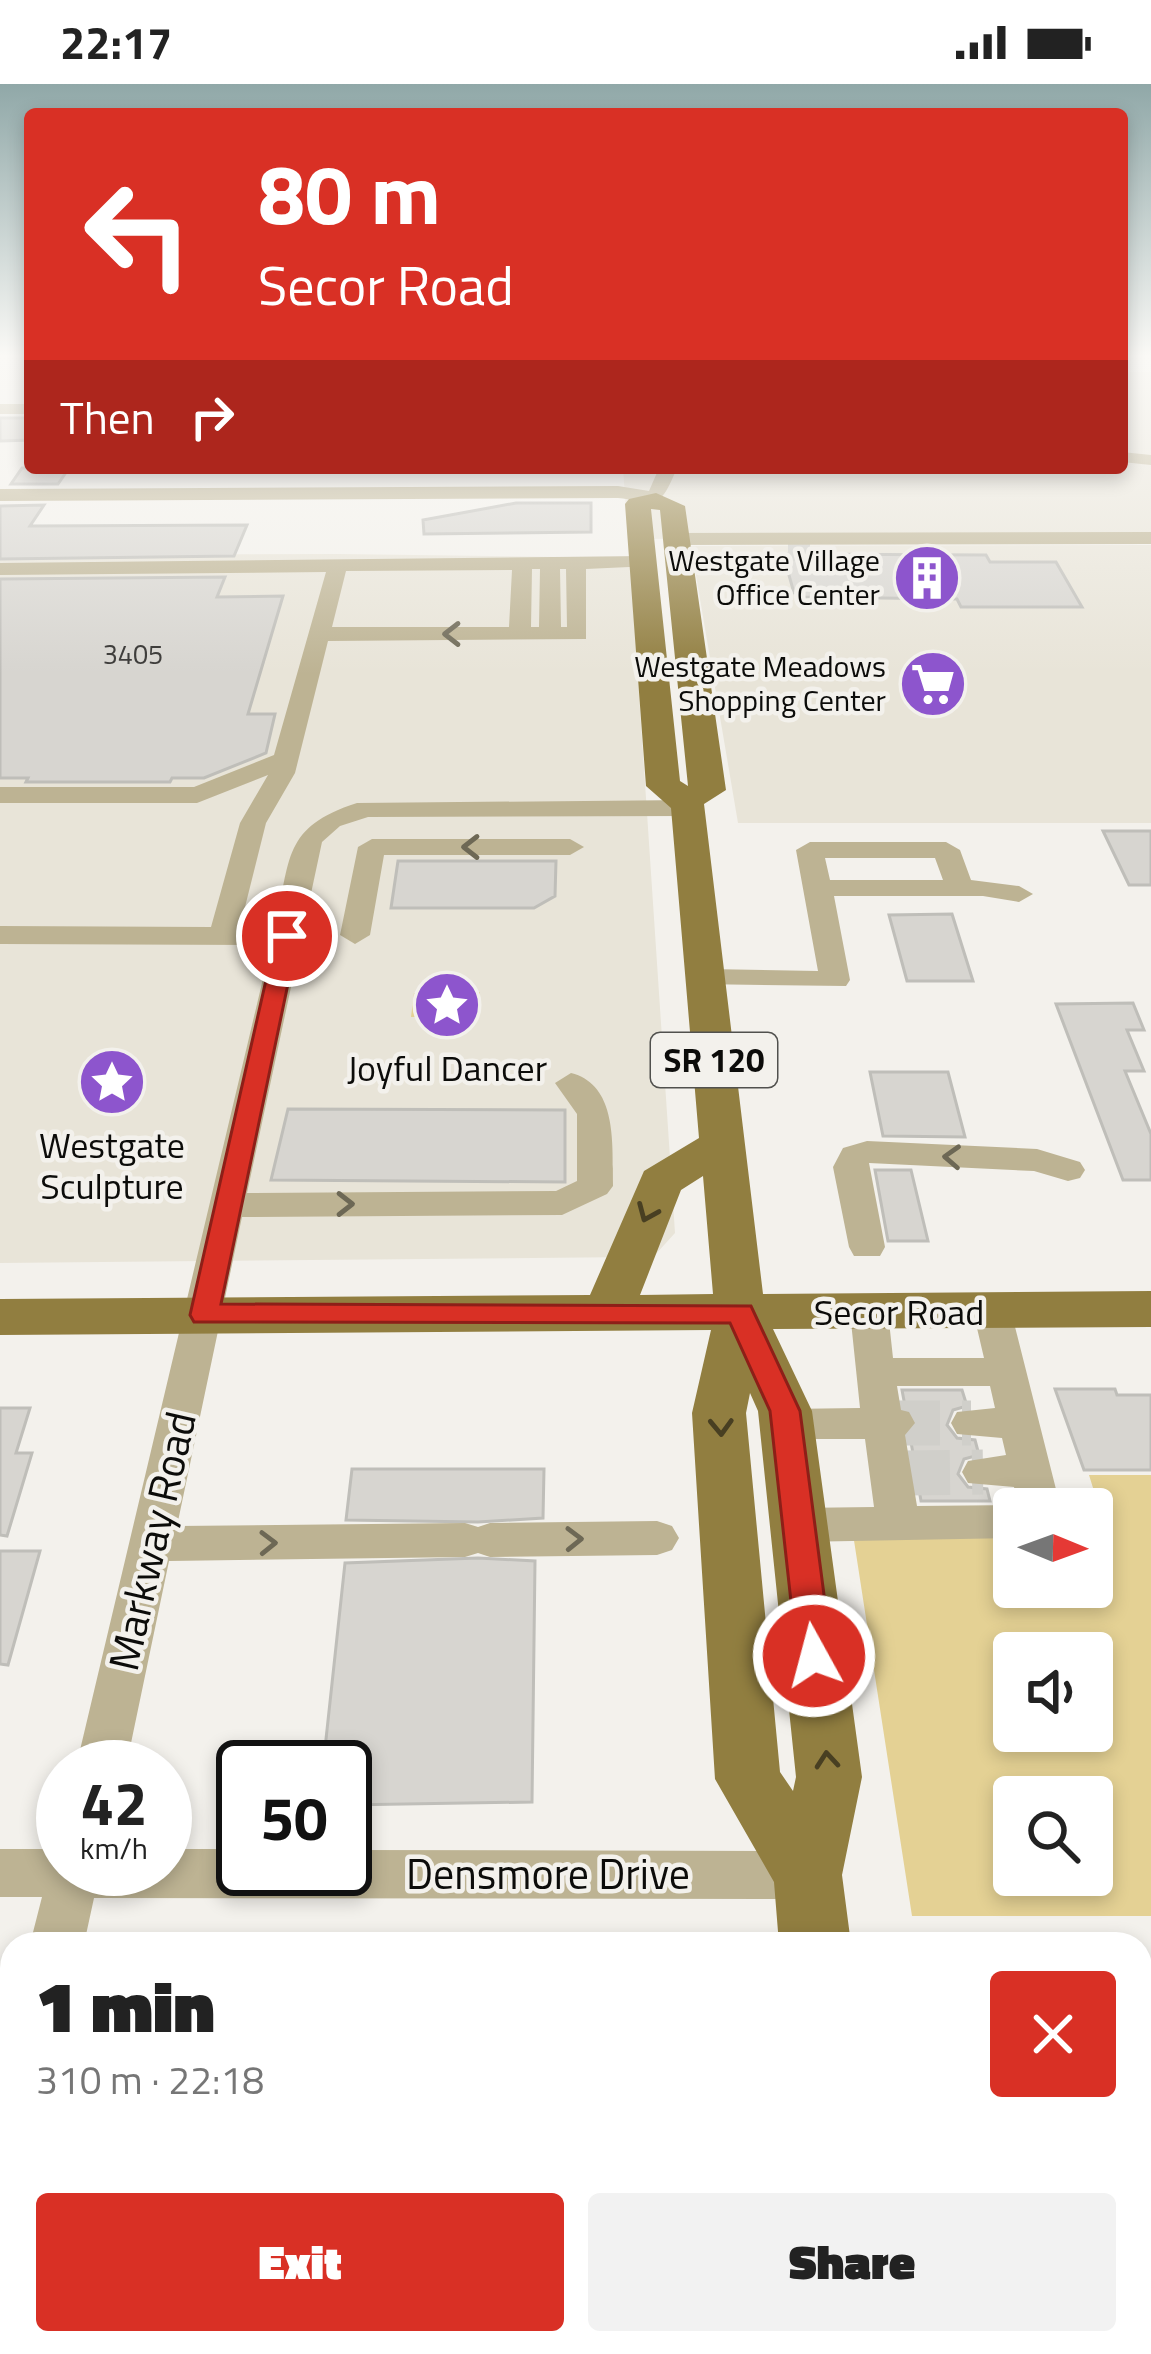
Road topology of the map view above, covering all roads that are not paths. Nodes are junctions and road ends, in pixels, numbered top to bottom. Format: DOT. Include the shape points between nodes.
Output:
graph roads {
  1 [pos="650,474"];
  2 [pos="664,474"];
  3 [pos="648,498"];
  4 [pos="0,499"];
  5 [pos="1151,538"];
  6 [pos="674,539"];
  7 [pos="762,550"];
  8 [pos="788,550"];
  9 [pos="811,550"];
  10 [pos="1077,551"];
  11 [pos="644,562"];
  12 [pos="544,564"];
  13 [pos="337,567"];
  14 [pos="0,569"];
  15 [pos="686,631"];
  16 [pos="320,634"];
  17 [pos="537,634"];
  18 [pos="286,759"];
  19 [pos="0,795"];
  20 [pos="687,804"];
  21 [pos="570,848"];
  22 [pos="1019,894"];
  23 [pos="224,933"];
  24 [pos="0,935"];
  25 [pos="355,935"];
  26 [pos="287,936"];
  27 [pos="707,978"];
  28 [pos="572,1083"];
  29 [pos="723,1143"];
  30 [pos="1068,1170"];
  31 [pos="228,1205"];
  32 [pos="867,1246"];
  33 [pos="1151,1310"];
  34 [pos="992,1311"];
  35 [pos="869,1312"];
  36 [pos="740,1313"];
  37 [pos="607,1314"];
  38 [pos="205,1315"];
  39 [pos="0,1317"];
  40 [pos="875,1372"];
  41 [pos="1007,1372"];
  42 [pos="971,1423"];
  43 [pos="1019,1423"];
  44 [pos="787,1424"];
  45 [pos="888,1424"];
  46 [pos="983,1472"];
  47 [pos="1030,1488"];
  48 [pos="1035,1488"];
  49 [pos="993,1521"];
  50 [pos="898,1522"];
  51 [pos="798,1525"];
  52 [pos="657,1538"];
  53 [pos="151,1544"];
  54 [pos="107,1740"];
  55 [pos="36,1872"];
  56 [pos="192,1872"];
  57 [pos="0,1873"];
  58 [pos="808,1875"];
  59 [pos="69,1896"];
  60 [pos="61,1932"];
  61 [pos="814,1932"];
  1 -- 3 [label="main road, SR 120"];
  2 -- 3 [label="street"];
  3 -- 4 [label="street"];
  3 -- 6 [label="main road, SR 120" via="671,506"];
  3 -- 11 [label="main road" via="638,504"];
  5 -- 6 [label="street"];
  6 -- 15 [label="main road, SR 120"];
  7 -- 8 [label="street"];
  9 -- 10 [label="street"];
  11 -- 12 [label="street"];
  11 -- 15 [label="main road" via="662,566 668,627"];
  11 -- 20 [label="main road" via="663,786"];
  12 -- 13 [label="street"];
  12 -- 17 [label="street"];
  12 -- 17 [label="street"];
  12 -- 17 [label="street" via="578,634"];
  13 -- 14 [label="street"];
  13 -- 16 [label="street"];
  15 -- 20 [label="main road, SR 120" via="709,790"];
  17 -- 16 [label="street, one-way"];
  16 -- 18 [label="street"];
  18 -- 19 [label="street" via="197,795"];
  18 -- 23 [label="street" via="253,823"];
  20 -- 26 [label="street, Markway Road" via="347,813 309,838"];
  20 -- 27 [label="main road, SR 120"];
  21 -- 25 [label="street, one-way" via="373,847"];
  22 -- 27 [label="street" via="818,888 835,980"];
  23 -- 24 [label="street"];
  23 -- 26 [label="street"];
  26 -- 31 [label="street, Markway Road"];
  27 -- 29 [label="main road, SR 120"];
  31 -- 28 [label="street, one-way" via="562,1203 595,1186 594,1113"];
  29 -- 36 [label="main road, SR 120"];
  29 -- 37 [label="main road, one-way" via="661,1182"];
  30 -- 32 [label="street, one-way" via="1037,1160 855,1156 850,1167"];
  31 -- 38 [label="street, Markway Road"];
  33 -- 34 [label="main road, Secor Road"];
  34 -- 35 [label="main road, Secor Road"];
  34 -- 41 [label="street"];
  35 -- 36 [label="main road, Secor Road"];
  35 -- 40 [label="street"];
  36 -- 37 [label="main road, Secor Road"];
  36 -- 44 [label="main road, SR 120"];
  36 -- 58 [label="main road, SR 120, one-way" via="719,1413 748,1779"];
  37 -- 38 [label="main road, Secor Road"];
  38 -- 39 [label="main road, Secor Road"];
  38 -- 53 [label="street, Markway Road"];
  40 -- 41 [label="street"];
  40 -- 45 [label="street"];
  41 -- 43 [label="street"];
  42 -- 43 [label="street"];
  43 -- 48 [label="street"];
  44 -- 45 [label="street"];
  44 -- 51 [label="main road, SR 120"];
  45 -- 50 [label="street"];
  46 -- 47 [label="street"];
  49 -- 50 [label="street"];
  50 -- 51 [label="street"];
  58 -- 51 [label="main road, SR 120, one-way" via="830,1778"];
  53 -- 52 [label="street, one-way"];
  53 -- 54 [label="street, Markway Road"];
  55 -- 57 [label="street, Densmore Drive"];
  56 -- 58 [label="street, Densmore Drive"];
  58 -- 61 [label="main road, SR 120"];
  59 -- 60 [label="street"];
}
